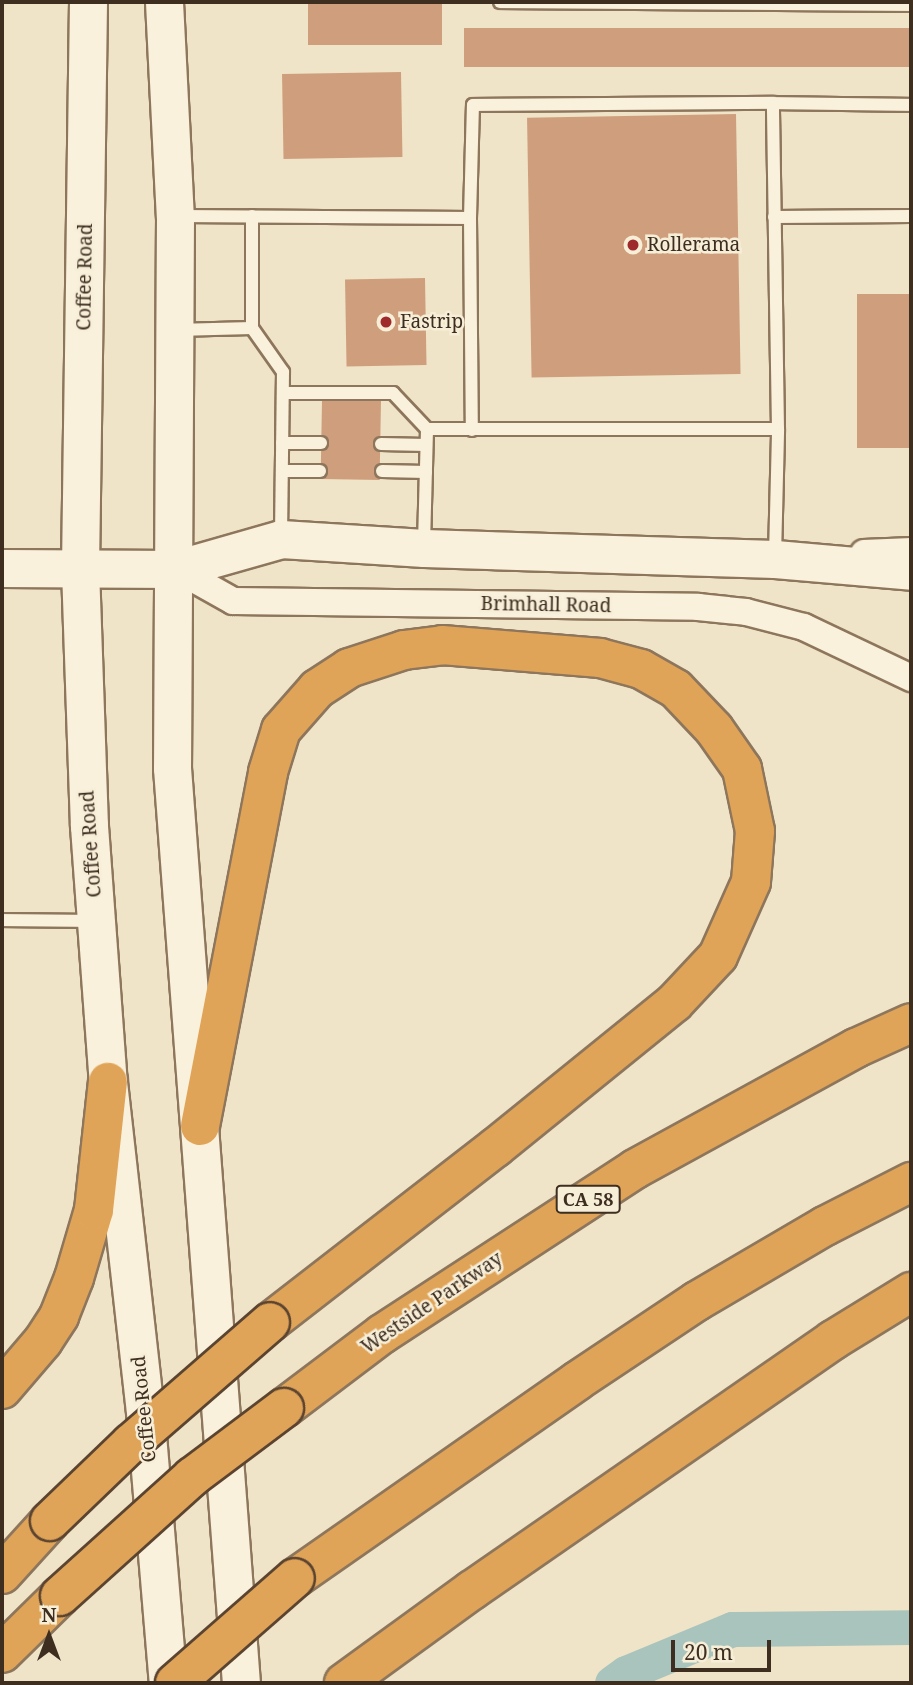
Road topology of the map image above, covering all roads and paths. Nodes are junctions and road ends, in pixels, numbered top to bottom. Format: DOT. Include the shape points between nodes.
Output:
graph roads {
  1 [pos="88,2"];
  2 [pos="164,2"];
  3 [pos="500,2"];
  4 [pos="911,5"];
  5 [pos="773,103"];
  6 [pos="911,105"];
  7 [pos="252,216"];
  8 [pos="911,216"];
  9 [pos="175,217"];
  10 [pos="774,217"];
  11 [pos="470,218"];
  12 [pos="252,328"];
  13 [pos="175,330"];
  14 [pos="283,393"];
  15 [pos="426,429"];
  16 [pos="778,429"];
  17 [pos="472,430"];
  18 [pos="282,443"];
  19 [pos="321,443"];
  20 [pos="382,444"];
  21 [pos="426,445"];
  22 [pos="282,471"];
  23 [pos="320,471"];
  24 [pos="382,471"];
  25 [pos="426,472"];
  26 [pos="281,539"];
  27 [pos="424,548"];
  28 [pos="911,551"];
  29 [pos="775,559"];
  30 [pos="2,568"];
  31 [pos="80,569"];
  32 [pos="176,569"];
  33 [pos="911,571"];
  34 [pos="911,678"];
  35 [pos="2,920"];
  36 [pos="96,921"];
  37 [pos="911,1023"];
  38 [pos="108,1082"];
  39 [pos="200,1126"];
  40 [pos="911,1182"];
  41 [pos="911,1292"];
  42 [pos="2,1389"];
  43 [pos="2,1574"];
  44 [pos="2,1653"];
  45 [pos="168,1683"];
  46 [pos="175,1683"];
  47 [pos="241,1683"];
  48 [pos="344,1683"];
  1 -- 31 [label="main road, Coffee Road"];
  2 -- 9 [label="main road"];
  3 -- 4 [label="lane"];
  5 -- 6 [label="lane"];
  5 -- 10 [label="lane"];
  5 -- 11 [label="lane" via="473,105"];
  7 -- 9 [label="lane"];
  7 -- 11 [label="lane"];
  7 -- 12 [label="lane"];
  8 -- 10 [label="lane"];
  9 -- 13 [label="main road"];
  10 -- 16 [label="lane"];
  11 -- 17 [label="lane"];
  12 -- 13 [label="lane"];
  12 -- 14 [label="lane" via="283,372"];
  13 -- 32 [label="main road"];
  14 -- 15 [label="lane" via="393,393"];
  14 -- 18 [label="lane"];
  15 -- 17 [label="lane"];
  15 -- 21 [label="lane"];
  16 -- 17 [label="lane"];
  16 -- 29 [label="lane"];
  18 -- 19 [label="lane"];
  18 -- 22 [label="lane"];
  20 -- 21 [label="lane"];
  21 -- 25 [label="lane"];
  22 -- 23 [label="lane"];
  22 -- 26 [label="lane"];
  24 -- 25 [label="lane"];
  25 -- 27 [label="lane"];
  26 -- 27 [label="main road, Brimhall Road"];
  26 -- 32 [label="main road, Brimhall Road"];
  27 -- 29 [label="main road, Brimhall Road"];
  28 -- 29 [label="street, Brimhall Road"];
  29 -- 33 [label="main road, Brimhall Road"];
  30 -- 31 [label="main road, Brimhall Road"];
  31 -- 32 [label="main road, Brimhall Road"];
  31 -- 36 [label="main road, Coffee Road"];
  32 -- 34 [label="street, Brimhall Road" via="233,601 746,611 804,628"];
  32 -- 39 [label="main road" via="172,768"];
  35 -- 36 [label="lane"];
  36 -- 38 [label="main road, Coffee Road"];
  37 -- 44 [label="highway, Westside Parkway / CA 58, bridge" via="856,1048 635,1169 382,1334 192,1477"];
  38 -- 42 [label="highway" via="94,1210 74,1278 43,1341"];
  38 -- 45 [label="main road, Coffee Road" via="145,1411"];
  39 -- 43 [label="highway, bridge" via="268,772 281,730 317,689 349,668 404,650 442,645 600,658 641,669 676,689 714,729 742,769 755,831 751,882 718,956 674,1003 270,1322 131,1443"];
  39 -- 47 [label="main road"];
  40 -- 46 [label="highway, bridge" via="697,1301 577,1381 295,1578"];
  41 -- 48 [label="highway" via="833,1340"];
}
